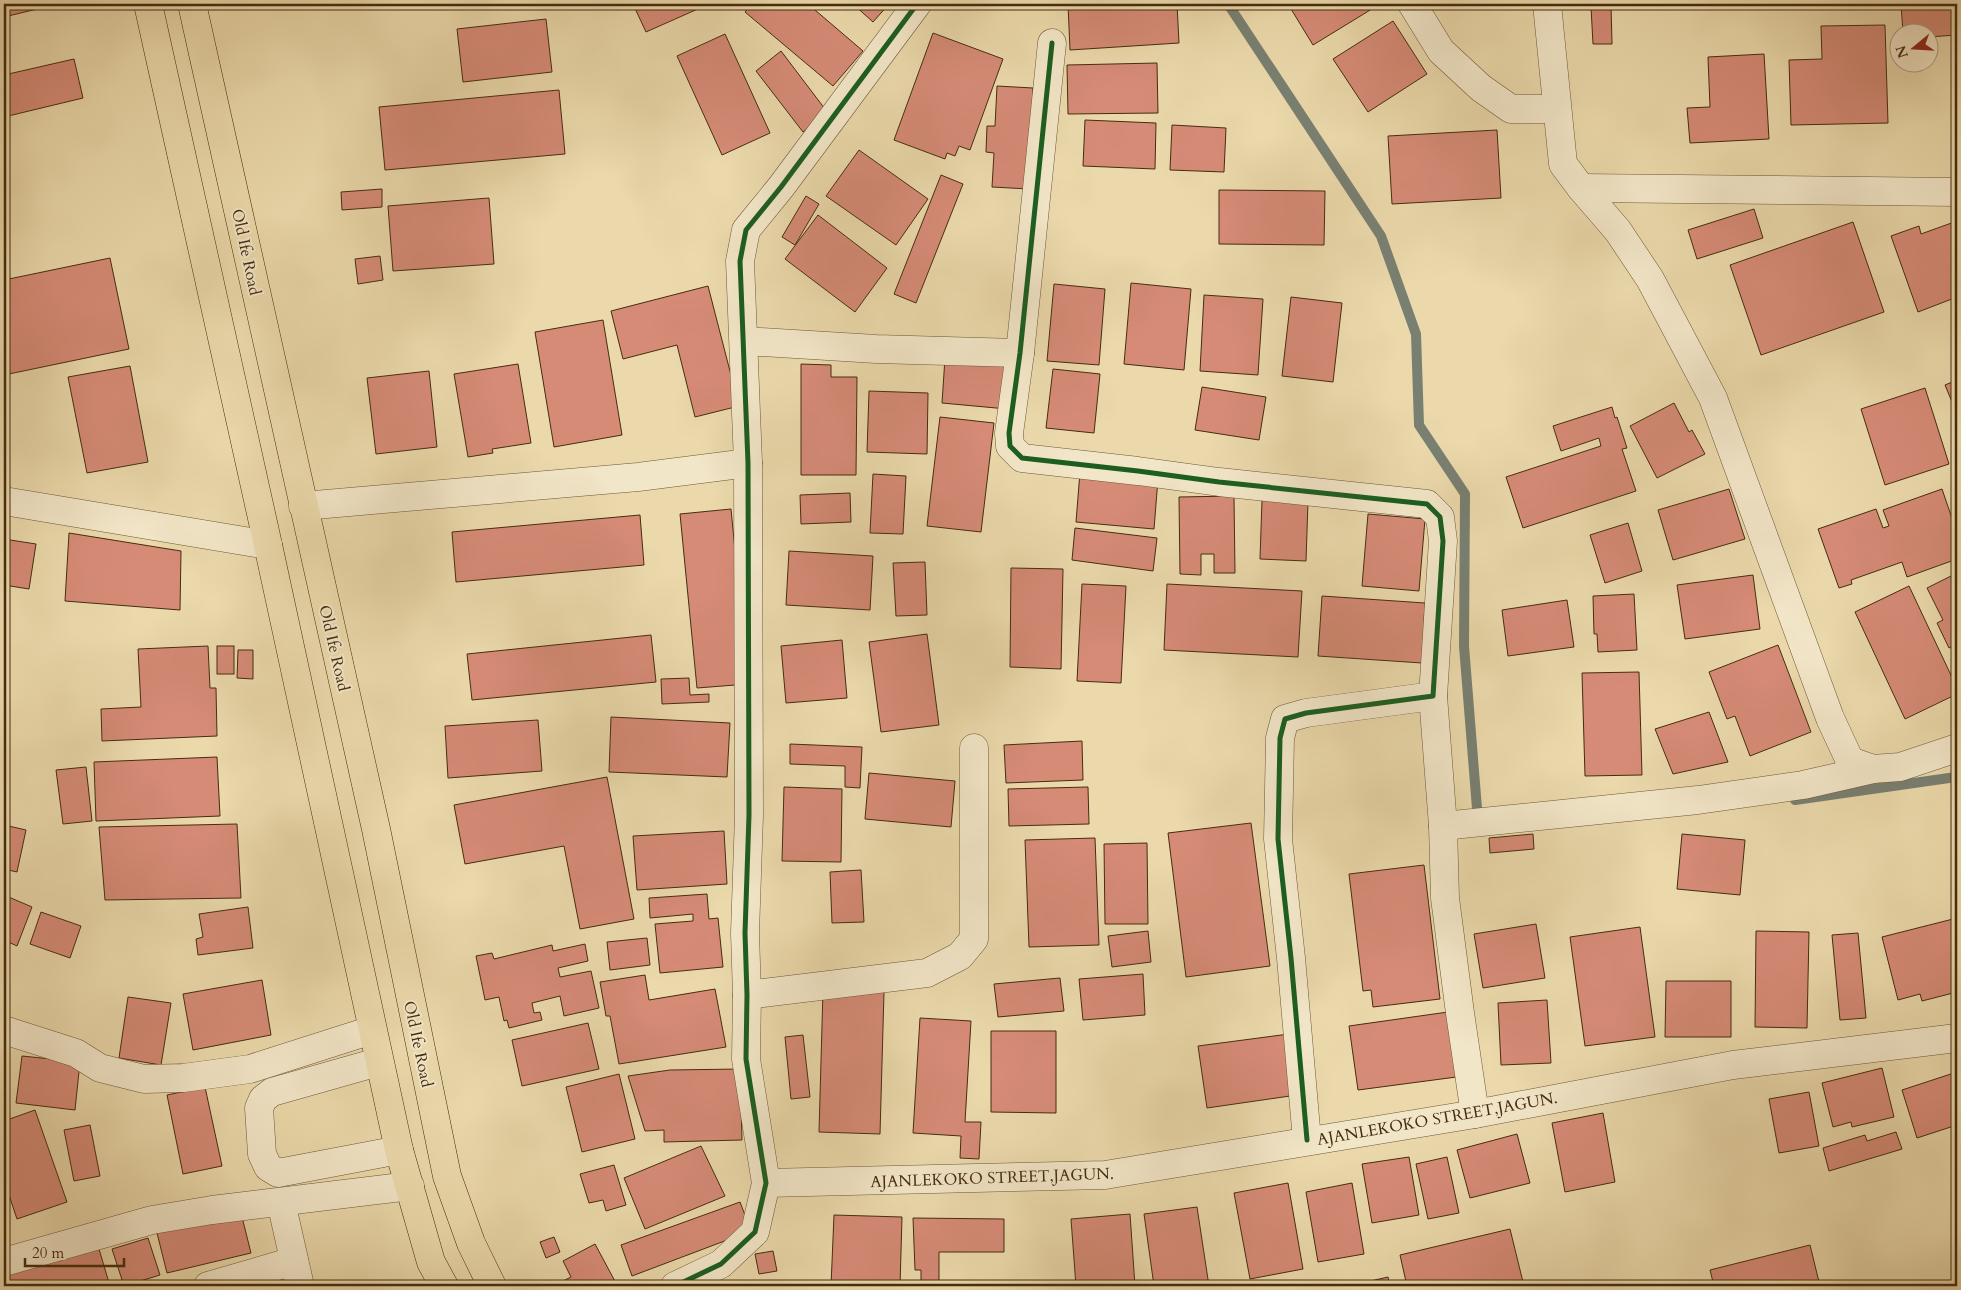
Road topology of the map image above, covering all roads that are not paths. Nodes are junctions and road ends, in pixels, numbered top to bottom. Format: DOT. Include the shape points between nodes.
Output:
graph roads {
  1 [pos="148,4"];
  2 [pos="192,4"];
  3 [pos="917,4"];
  4 [pos="1412,4"];
  5 [pos="1547,4"];
  6 [pos="1052,43"];
  7 [pos="1557,109"];
  8 [pos="1581,188"];
  9 [pos="1957,192"];
  10 [pos="246,245"];
  11 [pos="203,254"];
  12 [pos="744,341"];
  13 [pos="1020,353"];
  14 [pos="748,463"];
  15 [pos="4,501"];
  16 [pos="303,506"];
  17 [pos="268,545"];
  18 [pos="1433,696"];
  19 [pos="974,748"];
  20 [pos="1955,757"];
  21 [pos="1873,769"];
  22 [pos="1443,826"];
  23 [pos="747,995"];
  24 [pos="4,1030"];
  25 [pos="372,1030"];
  26 [pos="1957,1038"];
  27 [pos="378,1062"];
  28 [pos="1475,1114"];
  29 [pos="1307,1140"];
  30 [pos="399,1150"];
  31 [pos="766,1184"];
  32 [pos="410,1186"];
  33 [pos="281,1202"];
  34 [pos="4,1262"];
  35 [pos="297,1274"];
  36 [pos="208,1286"];
  37 [pos="444,1286"];
  38 [pos="492,1286"];
  39 [pos="675,1286"];
  1 -- 11 [label="main road"];
  2 -- 10 [label="main road, Old Ife Road"];
  3 -- 12 [label="street" via="746,230 740,261"];
  4 -- 7 [label="street" via="1440,50 1481,88 1511,109"];
  5 -- 7 [label="street"];
  6 -- 13 [label="street"];
  7 -- 8 [label="street" via="1563,164"];
  8 -- 9 [label="street"];
  8 -- 21 [label="street" via="1618,231 1650,279 1713,398 1830,718 1850,761"];
  10 -- 11 [label="main road"];
  10 -- 16 [label="main road, Old Ife Road"];
  11 -- 17 [label="main road"];
  12 -- 13 [label="street"];
  12 -- 14 [label="street"];
  13 -- 18 [label="street" via="1009,433 1010,446 1022,458 1427,504 1440,516 1443,542"];
  14 -- 16 [label="street" via="638,478"];
  14 -- 23 [label="street"];
  15 -- 17 [label="street"];
  16 -- 38 [label="main road, Old Ife Road" via="376,829 447,1176 471,1243"];
  17 -- 25 [label="main road"];
  18 -- 22 [label="street"];
  18 -- 29 [label="street" via="1306,713 1285,719 1280,738 1278,839"];
  19 -- 23 [label="street" via="974,939 960,956 927,973"];
  20 -- 21 [label="street"];
  21 -- 22 [label="street" via="1803,785 1698,800"];
  22 -- 28 [label="street" via="1445,898"];
  23 -- 31 [label="street" via="746,1059"];
  24 -- 25 [label="street" via="76,1053 100,1068 144,1079 183,1078 250,1069"];
  25 -- 27 [label="main road"];
  26 -- 28 [label="street, AJANLEKOKO STREET,JAGUN." via="1733,1065"];
  27 -- 30 [label="main road"];
  27 -- 30 [label="street" via="272,1092 263,1099 259,1108 262,1154 268,1167 278,1173"];
  28 -- 29 [label="street, AJANLEKOKO STREET,JAGUN."];
  29 -- 31 [label="street, AJANLEKOKO STREET,JAGUN." via="1105,1175"];
  30 -- 32 [label="main road"];
  31 -- 39 [label="street" via="755,1232 721,1264"];
  32 -- 33 [label="street"];
  32 -- 37 [label="main road" via="431,1262"];
  33 -- 34 [label="street" via="152,1220"];
  33 -- 35 [label="street"];
  35 -- 36 [label="street"];
}
